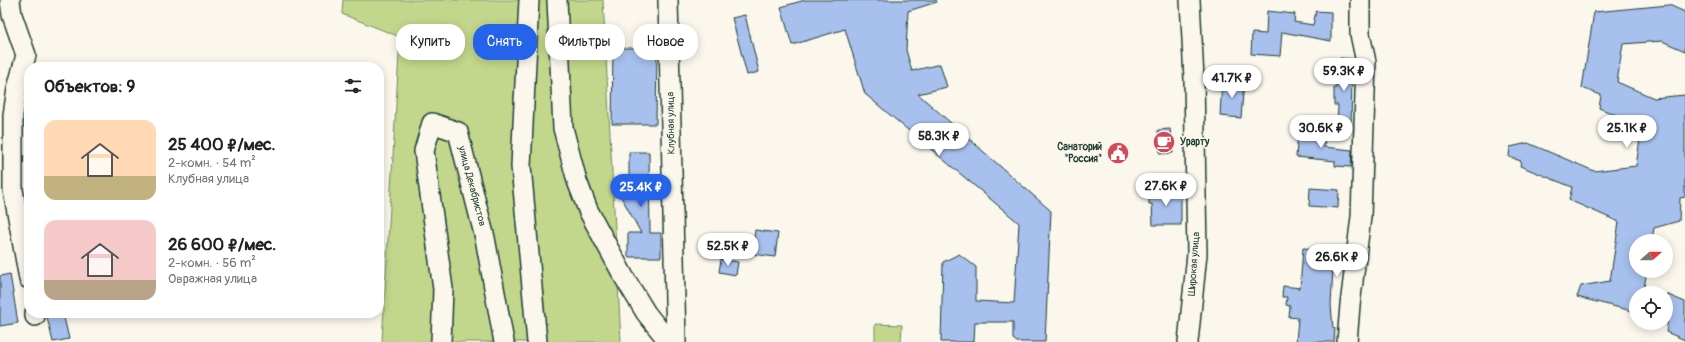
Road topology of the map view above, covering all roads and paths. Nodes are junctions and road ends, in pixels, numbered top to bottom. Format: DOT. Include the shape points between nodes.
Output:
graph roads {
  1 [pos="10,0"];
  2 [pos="529,0"];
  3 [pos="557,0"];
  4 [pos="668,0"];
  5 [pos="1190,0"];
  6 [pos="1360,0"];
  7 [pos="24,62"];
  8 [pos="24,63"];
  9 [pos="24,251"];
  10 [pos="1185,340"];
  11 [pos="441,342"];
  12 [pos="504,342"];
  13 [pos="537,342"];
  14 [pos="669,342"];
  15 [pos="676,342"];
  16 [pos="1347,342"];
  1 -- 7 [label="street" via="12,15 26,56"];
  2 -- 13 [label="street" via="521,166"];
  3 -- 14 [label="street" via="563,128 577,181 588,210 624,277 646,314"];
  4 -- 15 [label="street, Клубная улица"];
  5 -- 10 [label="street, Широкая улица" via="1197,254"];
  6 -- 16 [label="street" via="1360,34 1366,62 1361,217"];
  8 -- 9 [label="street" via="13,115 13,190"];
  11 -- 12 [label="street, улица Декабристов" via="443,289 424,151 432,123 458,132 486,238"];
}
